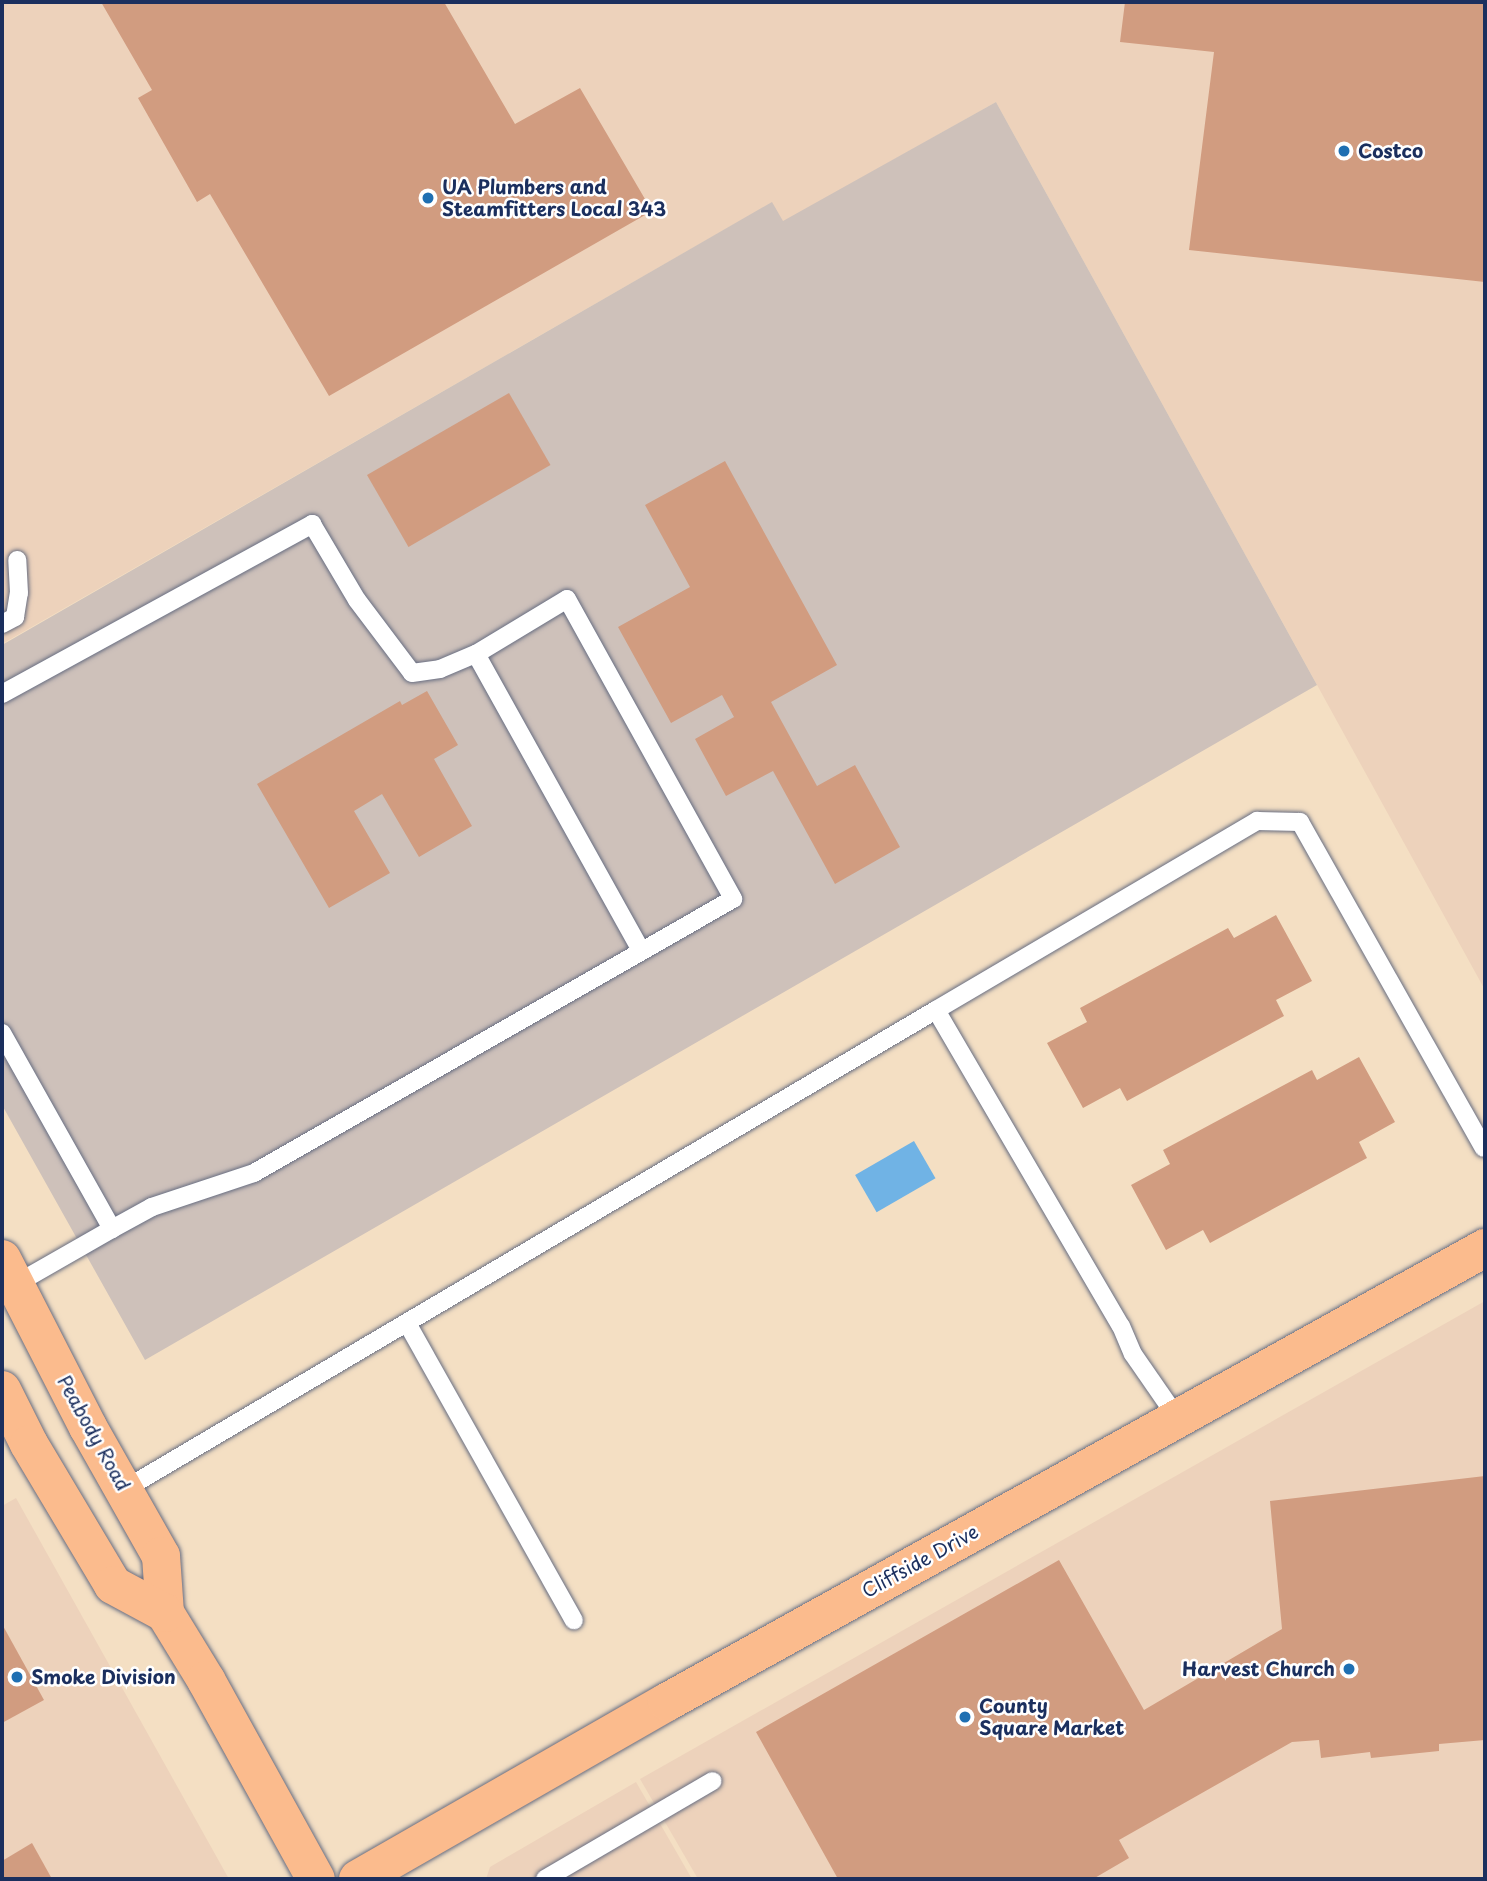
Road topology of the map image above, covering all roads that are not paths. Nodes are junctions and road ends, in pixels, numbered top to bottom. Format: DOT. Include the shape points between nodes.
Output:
graph roads {
  1 [pos="17,560"];
  2 [pos="2,624"];
  3 [pos="476,654"];
  4 [pos="2,694"];
  5 [pos="641,951"];
  6 [pos="936,1010"];
  7 [pos="2,1032"];
  8 [pos="1484,1148"];
  9 [pos="112,1229"];
  10 [pos="1485,1248"];
  11 [pos="9,1272"];
  12 [pos="407,1322"];
  13 [pos="2,1390"];
  14 [pos="1178,1419"];
  15 [pos="125,1489"];
  16 [pos="164,1613"];
  17 [pos="575,1620"];
  18 [pos="713,1781"];
  19 [pos="316,1879"];
  20 [pos="358,1879"];
  21 [pos="545,1879"];
  1 -- 2 [label="lane" via="15,617"];
  3 -- 4 [label="lane" via="440,669 412,674 357,600 312,524"];
  3 -- 5 [label="lane"];
  3 -- 5 [label="lane" via="567,599 733,899"];
  5 -- 9 [label="lane" via="254,1173 152,1207"];
  6 -- 8 [label="lane" via="1257,821 1300,822"];
  6 -- 12 [label="lane"];
  6 -- 14 [label="lane" via="1121,1326 1133,1354"];
  7 -- 9 [label="lane"];
  9 -- 11 [label="lane"];
  10 -- 14 [label="main road, Cliffside Drive"];
  11 -- 15 [label="main road, Peabody Road"];
  12 -- 15 [label="lane"];
  12 -- 17 [label="lane"];
  13 -- 16 [label="main road, Peabody Road" via="113,1585"];
  14 -- 20 [label="main road, Cliffside Drive"];
  15 -- 16 [label="main road, Peabody Road" via="161,1556"];
  16 -- 19 [label="main road, Peabody Road"];
  18 -- 21 [label="lane"];
}
